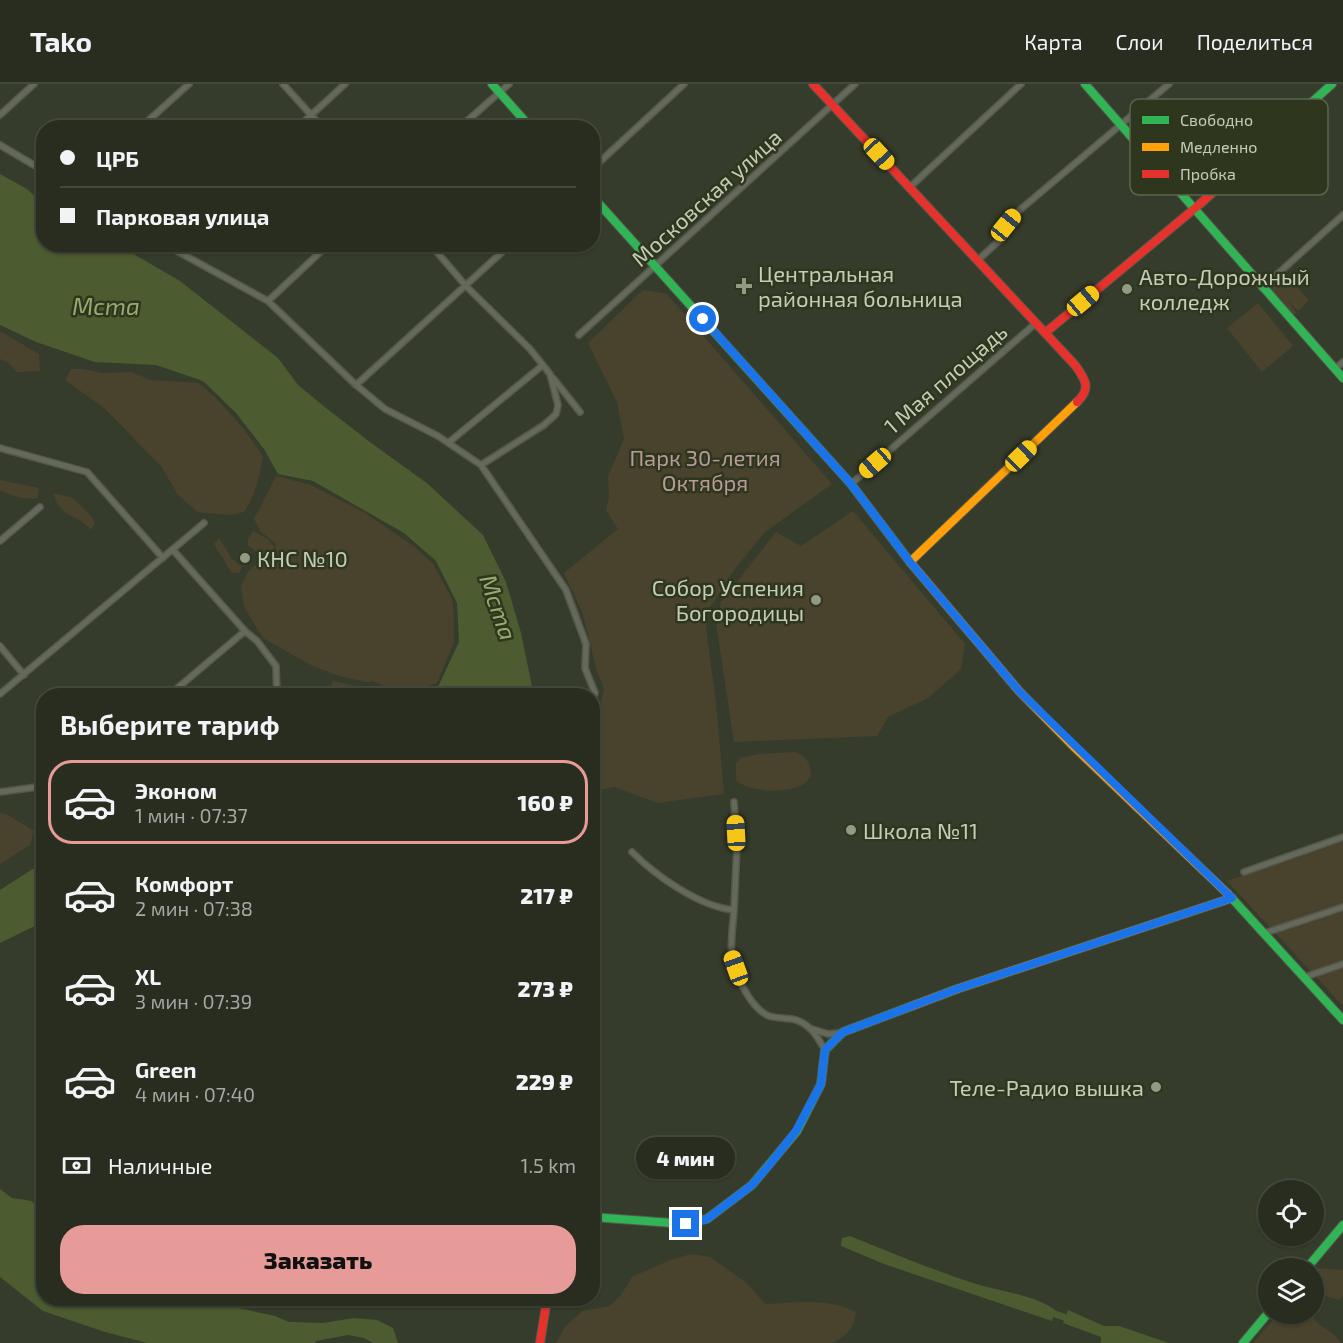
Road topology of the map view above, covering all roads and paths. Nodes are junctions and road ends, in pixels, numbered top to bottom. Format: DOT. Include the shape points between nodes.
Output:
graph roads {
  1 [pos="34,84"];
  2 [pos="189,84"];
  3 [pos="283,84"];
  4 [pos="345,84"];
  5 [pos="492,84"];
  6 [pos="510,84"];
  7 [pos="684,84"];
  8 [pos="813,84"];
  9 [pos="855,84"];
  10 [pos="1021,84"];
  11 [pos="1085,84"];
  12 [pos="1169,84"];
  13 [pos="1332,84"];
  14 [pos="500,93"];
  15 [pos="1152,99"];
  16 [pos="1316,99"];
  17 [pos="833,104"];
  18 [pos="310,114"];
  19 [pos="0,115"];
  20 [pos="1130,118"];
  21 [pos="149,120"];
  22 [pos="304,120"];
  23 [pos="316,120"];
  24 [pos="468,120"];
  25 [pos="524,120"];
  26 [pos="1122,125"];
  27 [pos="1130,134"];
  28 [pos="0,145"];
  29 [pos="600,163"];
  30 [pos="36,166"];
  31 [pos="910,187"];
  32 [pos="1184,195"];
  33 [pos="1210,195"];
  34 [pos="600,205"];
  35 [pos="1196,208"];
  36 [pos="1343,215"];
  37 [pos="180,252"];
  38 [pos="320,252"];
  39 [pos="437,252"];
  40 [pos="502,252"];
  41 [pos="978,260"];
  42 [pos="656,266"];
  43 [pos="466,286"];
  44 [pos="1262,288"];
  45 [pos="268,301"];
  46 [pos="1036,323"];
  47 [pos="1046,333"];
  48 [pos="579,335"];
  49 [pos="1343,362"];
  50 [pos="543,365"];
  51 [pos="1335,369"];
  52 [pos="550,375"];
  53 [pos="1343,378"];
  54 [pos="356,386"];
  55 [pos="580,412"];
  56 [pos="448,443"];
  57 [pos="0,448"];
  58 [pos="481,465"];
  59 [pos="851,484"];
  60 [pos="40,507"];
  61 [pos="204,523"];
  62 [pos="0,541"];
  63 [pos="173,550"];
  64 [pos="163,558"];
  65 [pos="910,562"];
  66 [pos="245,631"];
  67 [pos="0,646"];
  68 [pos="24,675"];
  69 [pos="177,688"];
  70 [pos="277,688"];
  71 [pos="593,688"];
  72 [pos="0,694"];
  73 [pos="36,787"];
  74 [pos="0,792"];
  75 [pos="734,802"];
  76 [pos="1343,837"];
  77 [pos="632,852"];
  78 [pos="1244,872"];
  79 [pos="1232,898"];
  80 [pos="1343,907"];
  81 [pos="734,910"];
  82 [pos="1265,933"];
  83 [pos="1343,964"];
  84 [pos="1305,978"];
  85 [pos="1343,1020"];
  86 [pos="809,1028"];
  87 [pos="843,1032"];
  88 [pos="825,1050"];
  89 [pos="600,1218"];
  90 [pos="1343,1225"];
  91 [pos="1315,1258"];
  92 [pos="546,1306"];
  93 [pos="1259,1324"];
  94 [pos="540,1343"];
  95 [pos="1243,1343"];
  1 -- 19 [label="street"];
  2 -- 21 [label="street"];
  3 -- 18 [label="street"];
  4 -- 18 [label="street"];
  5 -- 14 [label="main road"];
  6 -- 14 [label="street"];
  7 -- 29 [label="street"];
  8 -- 17 [label="main road"];
  9 -- 17 [label="street, Московская улица"];
  10 -- 31 [label="street"];
  11 -- 26 [label="main road"];
  12 -- 15 [label="street"];
  13 -- 16 [label="main road"];
  14 -- 24 [label="street"];
  14 -- 25 [label="main road"];
  17 -- 31 [label="main road"];
  17 -- 42 [label="street, Московская улица"];
  18 -- 22 [label="street"];
  18 -- 23 [label="street"];
  20 -- 26 [label="street"];
  26 -- 27 [label="main road"];
  26 -- 41 [label="street" via="1015,214 1003,237"];
  28 -- 30 [label="street"];
  31 -- 41 [label="main road"];
  32 -- 35 [label="main road"];
  33 -- 35 [label="main road"];
  34 -- 42 [label="main road"];
  35 -- 44 [label="main road"];
  35 -- 47 [label="main road"];
  36 -- 44 [label="street"];
  37 -- 45 [label="street"];
  38 -- 45 [label="street"];
  39 -- 43 [label="street"];
  40 -- 43 [label="street"];
  41 -- 46 [label="main road"];
  42 -- 48 [label="street, Московская улица"];
  42 -- 59 [label="main road"];
  43 -- 50 [label="street"];
  43 -- 54 [label="street"];
  44 -- 51 [label="main road"];
  45 -- 54 [label="street"];
  46 -- 47 [label="main road"];
  46 -- 59 [label="street, 1 Мая площадь"];
  47 -- 65 [label="main road" via="1084,376 1085,395"];
  49 -- 51 [label="street"];
  50 -- 52 [label="street"];
  50 -- 56 [label="street"];
  51 -- 53 [label="main road"];
  52 -- 55 [label="street"];
  52 -- 58 [label="street" via="558,405 556,414"];
  54 -- 56 [label="street" via="385,409"];
  56 -- 58 [label="street"];
  57 -- 64 [label="street" via="87,472"];
  58 -- 71 [label="street" via="566,590 586,644 585,668"];
  59 -- 65 [label="main road"];
  60 -- 62 [label="street"];
  61 -- 63 [label="street"];
  63 -- 64 [label="street"];
  63 -- 66 [label="street"];
  64 -- 68 [label="street"];
  65 -- 79 [label="main road" via="1019,691"];
  66 -- 69 [label="street"];
  66 -- 70 [label="street" via="276,666"];
  67 -- 68 [label="street"];
  68 -- 72 [label="street"];
  73 -- 74 [label="street"];
  75 -- 81 [label="street"];
  76 -- 78 [label="street"];
  77 -- 81 [label="street" via="673,885 721,909"];
  79 -- 82 [label="main road"];
  79 -- 87 [label="main road" via="957,989"];
  80 -- 82 [label="street"];
  81 -- 86 [label="street" via="732,957 745,990 766,1015 803,1022"];
  82 -- 84 [label="main road"];
  83 -- 84 [label="street"];
  84 -- 85 [label="main road"];
  86 -- 87 [label="street" via="828,1034"];
  86 -- 88 [label="street"];
  87 -- 88 [label="main road"];
  88 -- 89 [label="main road" via="821,1084 796,1131 752,1185 707,1219 686,1224"];
  90 -- 91 [label="main road"];
  92 -- 94 [label="main road"];
  93 -- 95 [label="main road"];
}
